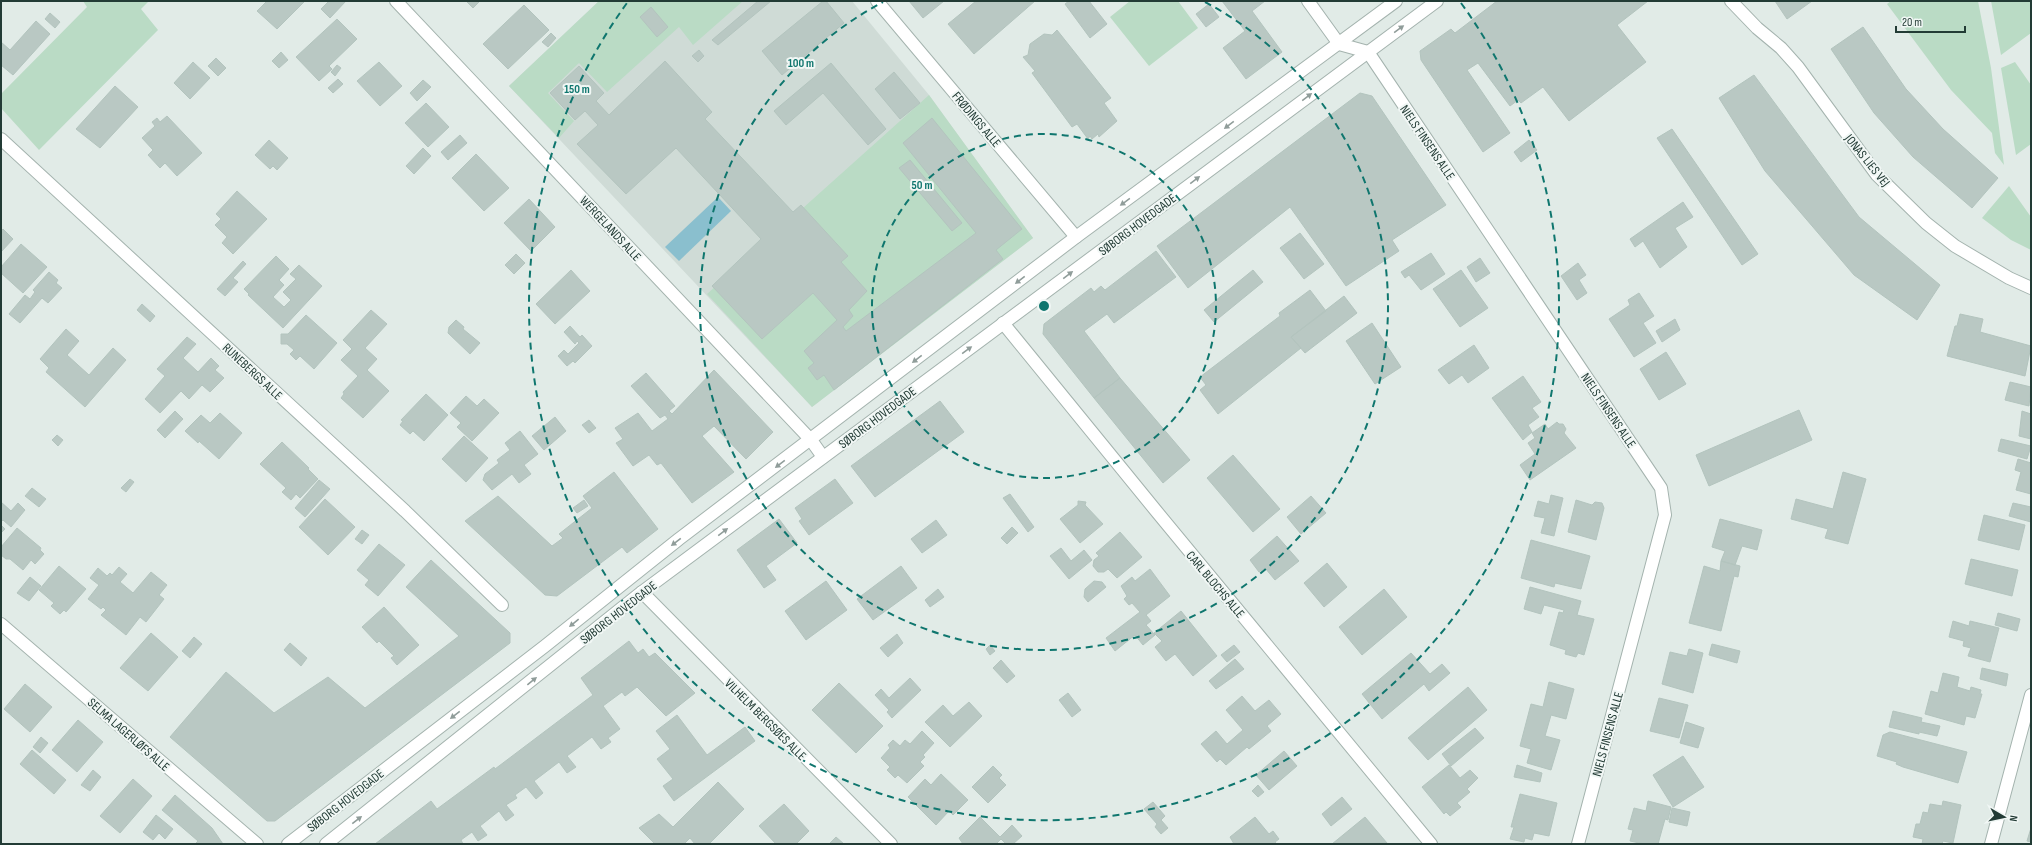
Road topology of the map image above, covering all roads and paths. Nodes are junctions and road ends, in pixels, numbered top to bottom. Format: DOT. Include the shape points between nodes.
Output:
graph roads {
  1 [pos="396,1"];
  2 [pos="877,1"];
  3 [pos="1308,1"];
  4 [pos="1396,1"];
  5 [pos="1437,1"];
  6 [pos="1732,1"];
  7 [pos="1340,44"];
  8 [pos="1368,52"];
  9 [pos="1,139"];
  10 [pos="1076,237"];
  11 [pos="2031,288"];
  12 [pos="1003,323"];
  13 [pos="810,440"];
  14 [pos="823,457"];
  15 [pos="642,592"];
  16 [pos="502,605"];
  17 [pos="1,624"];
  18 [pos="2031,695"];
  19 [pos="257,844"];
  20 [pos="288,844"];
  21 [pos="326,844"];
  22 [pos="891,844"];
  23 [pos="1432,844"];
  24 [pos="1578,844"];
  25 [pos="1991,844"];
  1 -- 13 [label="street, WERGELANDS ALLE"];
  2 -- 10 [label="street, FRØDINGS ALLE"];
  3 -- 7 [label="street"];
  4 -- 7 [label="street, SØBORG HOVEDGADE"];
  8 -- 5 [label="street, SØBORG HOVEDGADE, one-way"];
  6 -- 11 [label="street, JONAS LIES VEJ" via="1798,67 1877,175 1926,223 1955,246"];
  7 -- 8 [label="street"];
  7 -- 10 [label="street, SØBORG HOVEDGADE, one-way"];
  12 -- 8 [label="street, SØBORG HOVEDGADE, one-way"];
  8 -- 24 [label="street, NIELS FINSENS ALLE" via="1661,488 1665,514"];
  9 -- 16 [label="street, RUNEBERGS ALLE" via="406,511"];
  10 -- 13 [label="street, SØBORG HOVEDGADE, one-way"];
  14 -- 12 [label="street, SØBORG HOVEDGADE, one-way"];
  12 -- 23 [label="street, CARL BLOCHS ALLE" via="1156,512"];
  13 -- 14 [label="street, WERGELANDS ALLE"];
  13 -- 20 [label="street, SØBORG HOVEDGADE, one-way"];
  15 -- 14 [label="street, SØBORG HOVEDGADE, one-way"];
  21 -- 15 [label="street, SØBORG HOVEDGADE, one-way"];
  15 -- 22 [label="street, VILHELM BERGSØES ALLE"];
  17 -- 19 [label="street, SELMA LAGERLØFS ALLE"];
  18 -- 25 [label="street"];
}
